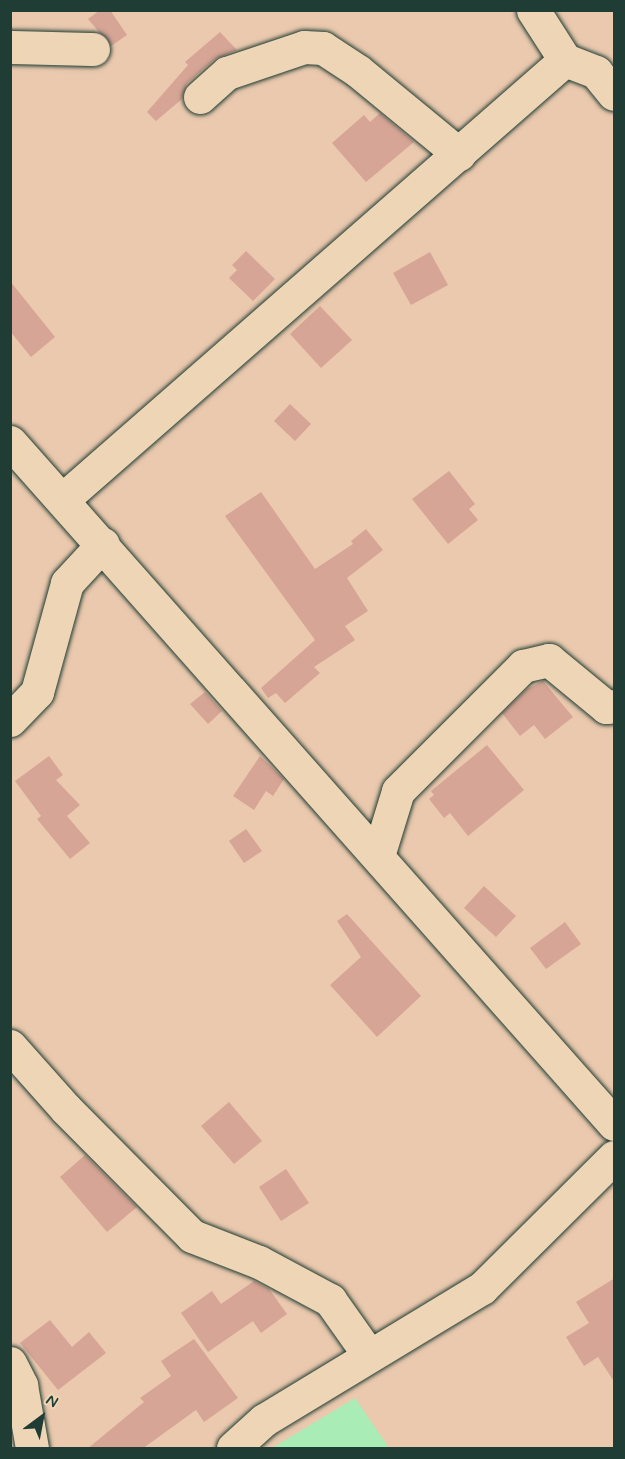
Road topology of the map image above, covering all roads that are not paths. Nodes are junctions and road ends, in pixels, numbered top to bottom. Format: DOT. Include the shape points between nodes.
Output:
graph roads {
  1 [pos="533,10"];
  2 [pos="10,47"];
  3 [pos="93,49"];
  4 [pos="565,60"];
  5 [pos="615,94"];
  6 [pos="200,97"];
  7 [pos="459,154"];
  8 [pos="10,442"];
  9 [pos="62,500"];
  10 [pos="103,544"];
  11 [pos="615,706"];
  12 [pos="10,720"];
  13 [pos="378,856"];
  14 [pos="10,1046"];
  15 [pos="615,1124"];
  16 [pos="615,1157"];
  17 [pos="369,1355"];
  18 [pos="10,1364"];
  19 [pos="32,1449"];
  20 [pos="234,1449"];
  1 -- 4 [label="street"];
  2 -- 3 [label="street"];
  4 -- 5 [label="street" via="596,72"];
  4 -- 7 [label="street"];
  6 -- 7 [label="street" via="227,74 304,47 323,48 358,71"];
  7 -- 9 [label="street"];
  8 -- 9 [label="street"];
  9 -- 10 [label="street"];
  10 -- 12 [label="street" via="67,583 37,692"];
  10 -- 13 [label="street"];
  11 -- 13 [label="street" via="606,707 549,660 523,666 398,791"];
  13 -- 15 [label="street"];
  14 -- 17 [label="street" via="66,1109 192,1236 259,1262 330,1300"];
  16 -- 17 [label="street" via="482,1288"];
  17 -- 20 [label="street" via="264,1420"];
  18 -- 19 [label="street" via="21,1385"];
}
